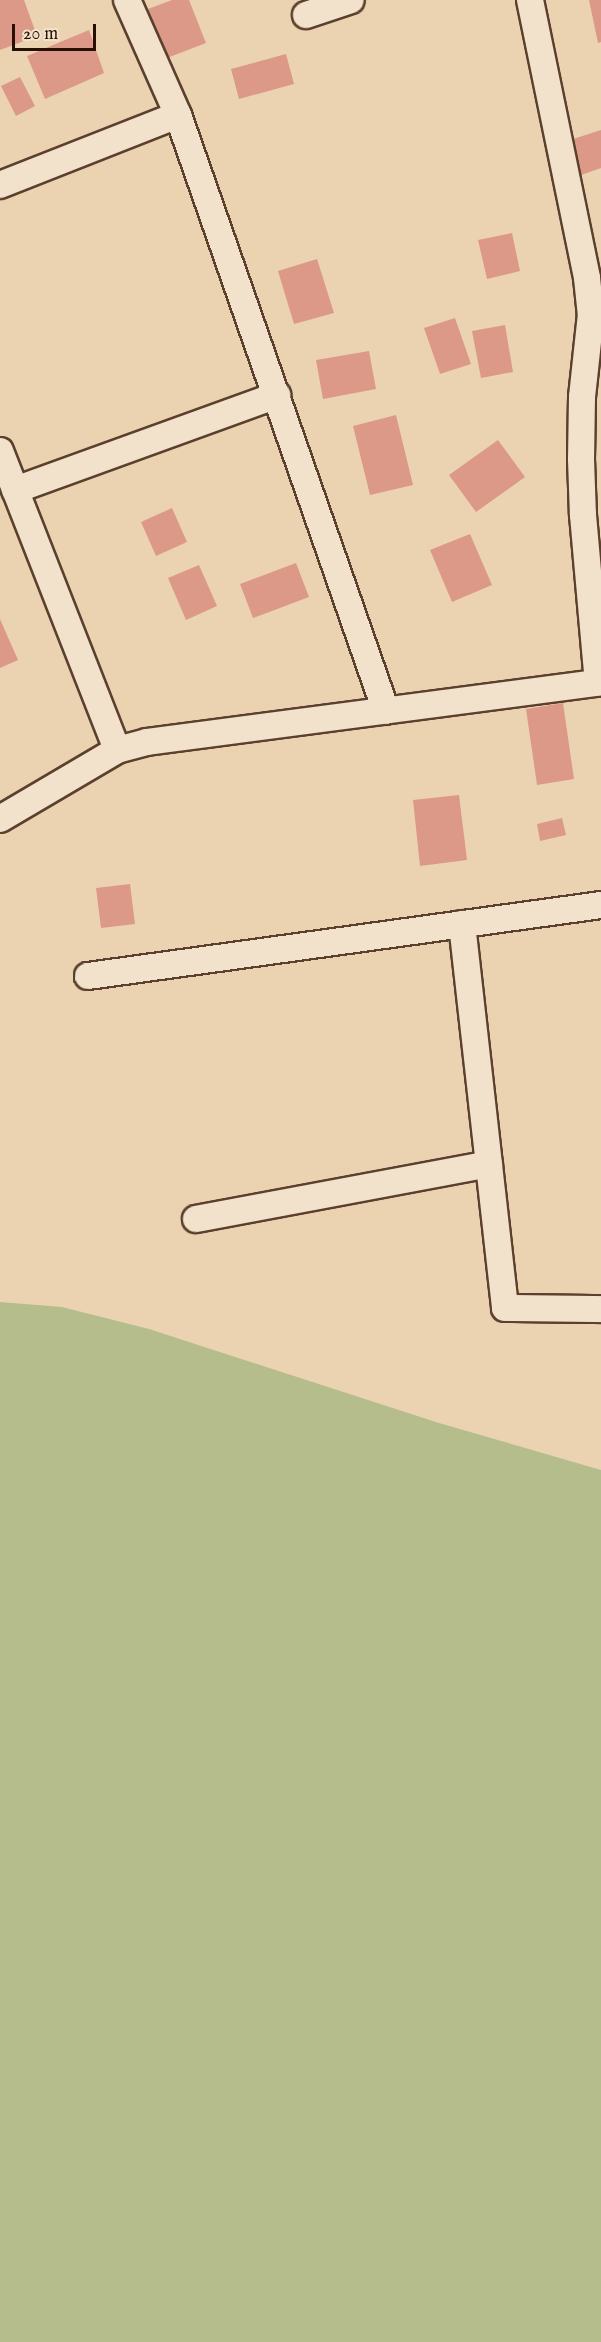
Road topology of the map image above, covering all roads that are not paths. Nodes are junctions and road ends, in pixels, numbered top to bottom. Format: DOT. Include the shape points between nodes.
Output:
graph roads {
  1 [pos="127,0"];
  2 [pos="351,0"];
  3 [pos="530,0"];
  4 [pos="306,15"];
  5 [pos="178,115"];
  6 [pos="0,185"];
  7 [pos="277,395"];
  8 [pos="0,452"];
  9 [pos="15,490"];
  10 [pos="599,682"];
  11 [pos="386,711"];
  12 [pos="117,750"];
  13 [pos="0,819"];
  14 [pos="601,905"];
  15 [pos="462,924"];
  16 [pos="88,976"];
  17 [pos="489,1164"];
  18 [pos="196,1219"];
  19 [pos="601,1309"];
  1 -- 5 [label="street"];
  2 -- 4 [label="street"];
  3 -- 10 [label="street" via="591,314 582,397 581,459"];
  5 -- 6 [label="street"];
  5 -- 7 [label="street"];
  7 -- 9 [label="street"];
  7 -- 11 [label="street"];
  8 -- 9 [label="street"];
  9 -- 12 [label="street"];
  10 -- 11 [label="street"];
  11 -- 12 [label="street" via="147,742"];
  12 -- 13 [label="street"];
  14 -- 15 [label="street"];
  15 -- 16 [label="street"];
  15 -- 17 [label="street"];
  17 -- 18 [label="street"];
  17 -- 19 [label="street" via="505,1308"];
}
